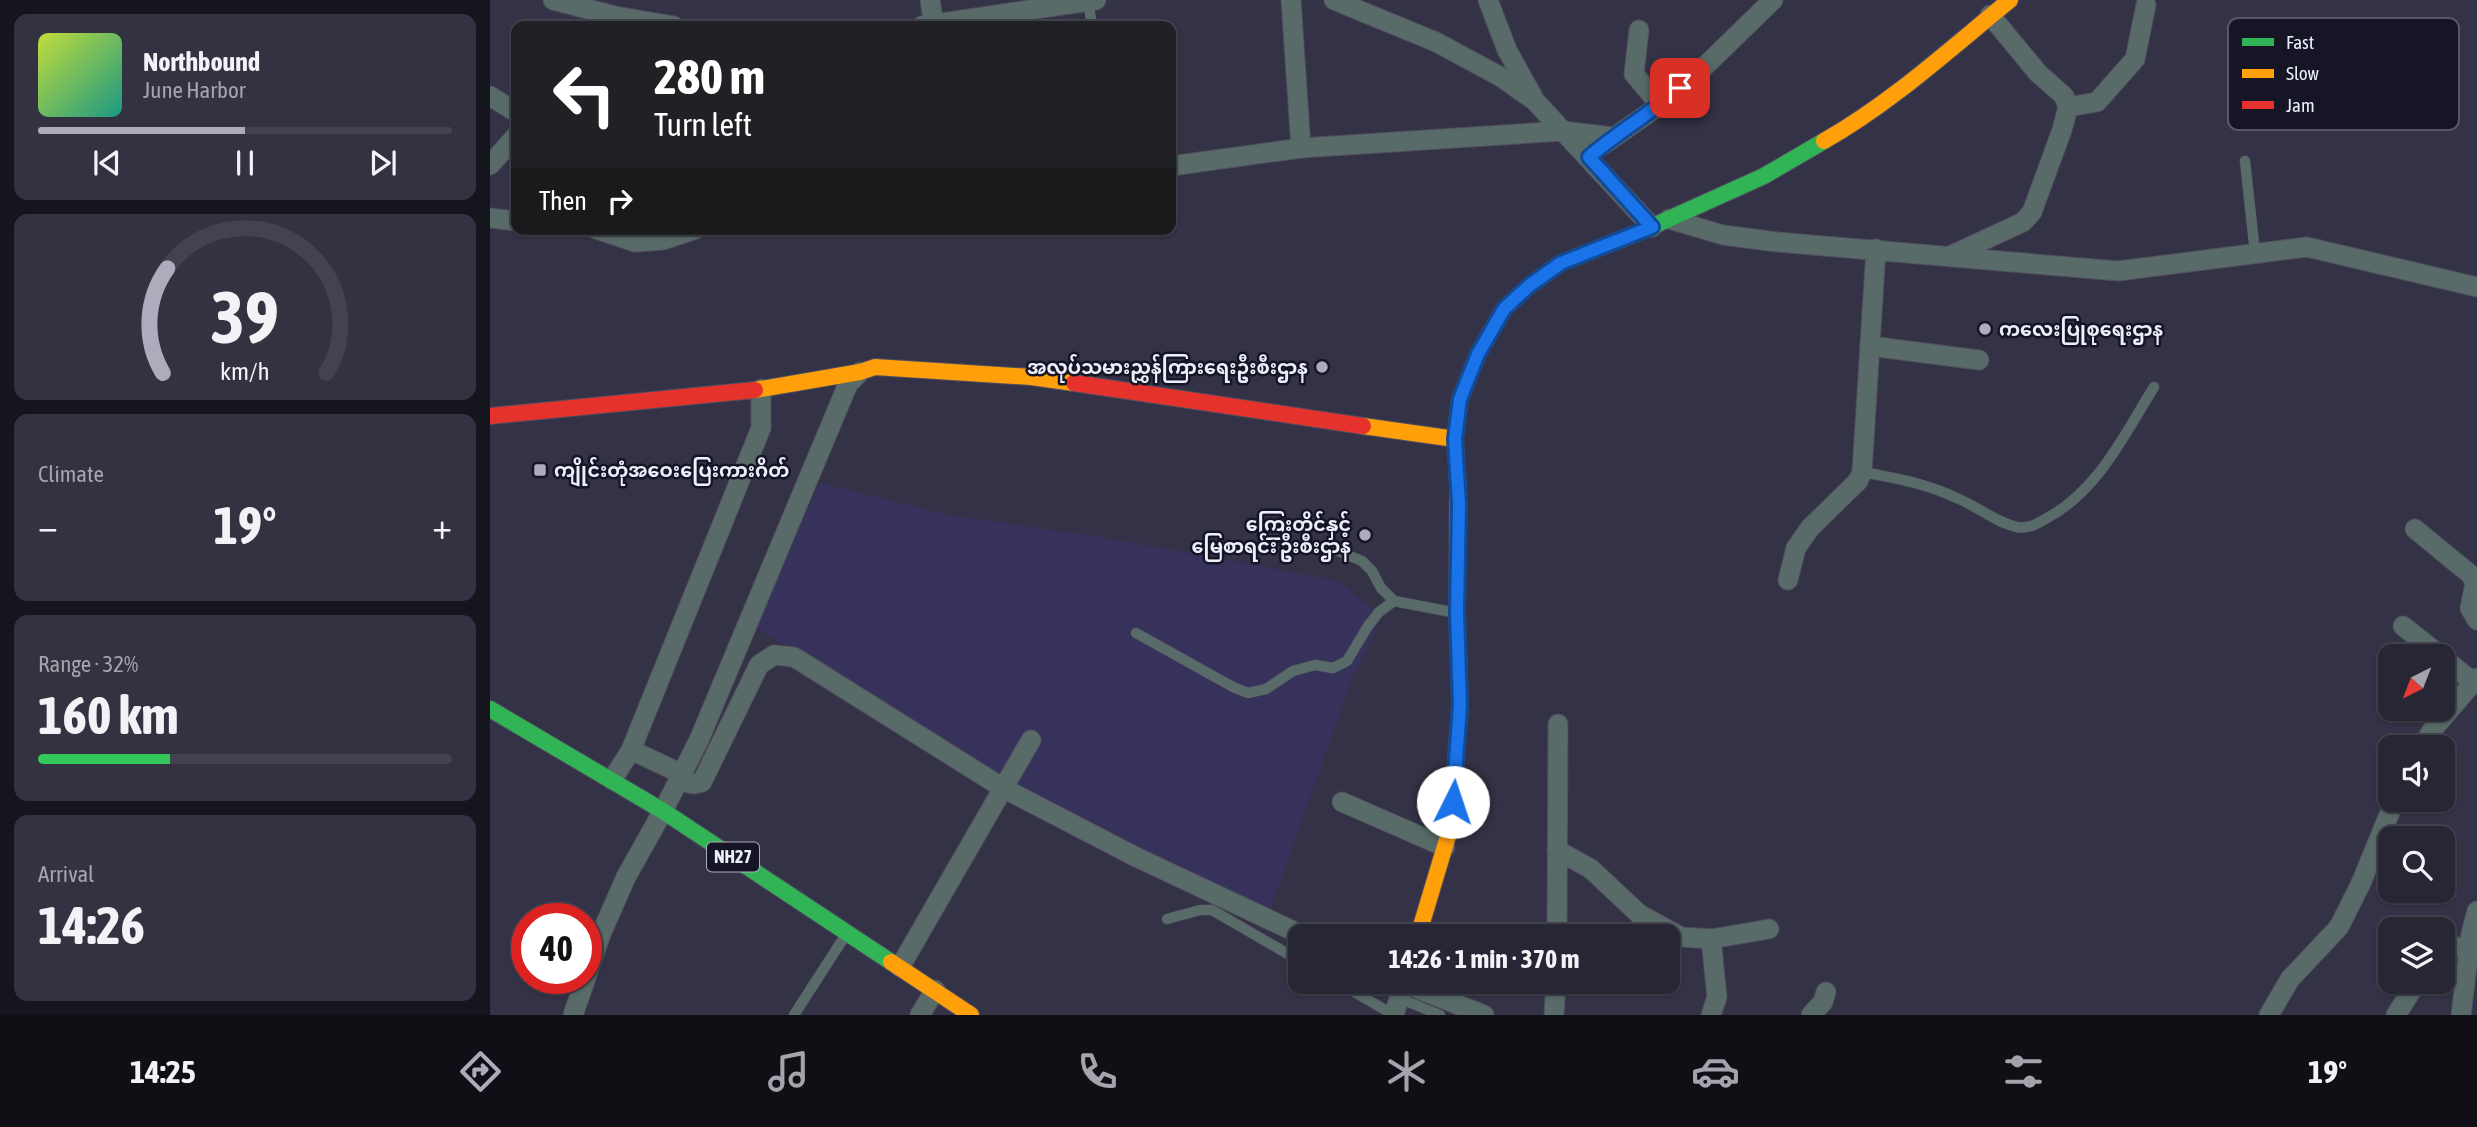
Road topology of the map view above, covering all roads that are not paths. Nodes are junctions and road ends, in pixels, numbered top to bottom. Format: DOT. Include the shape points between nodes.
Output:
graph roads {
  1 [pos="553,0"];
  2 [pos="930,0"];
  3 [pos="1291,0"];
  4 [pos="1334,0"];
  5 [pos="1488,0"];
  6 [pos="1773,0"];
  7 [pos="2010,0"];
  8 [pos="1092,1"];
  9 [pos="2146,5"];
  10 [pos="608,14"];
  11 [pos="1990,15"];
  12 [pos="1005,20"];
  13 [pos="646,21"];
  14 [pos="930,21"];
  15 [pos="1092,21"];
  16 [pos="1639,30"];
  17 [pos="490,96"];
  18 [pos="1535,101"];
  19 [pos="1660,105"];
  20 [pos="2068,107"];
  21 [pos="511,109"];
  22 [pos="1563,131"];
  23 [pos="1612,137"];
  24 [pos="511,142"];
  25 [pos="1301,148"];
  26 [pos="1589,157"];
  27 [pos="2245,161"];
  28 [pos="490,165"];
  29 [pos="1176,165"];
  30 [pos="490,218"];
  31 [pos="511,220"];
  32 [pos="1660,223"];
  33 [pos="614,235"];
  34 [pos="678,235"];
  35 [pos="1876,249"];
  36 [pos="2255,253"];
  37 [pos="1950,255"];
  38 [pos="2477,287"];
  39 [pos="1870,346"];
  40 [pos="1979,360"];
  41 [pos="859,372"];
  42 [pos="2154,387"];
  43 [pos="761,388"];
  44 [pos="490,416"];
  45 [pos="1455,439"];
  46 [pos="1861,472"];
  47 [pos="2416,529"];
  48 [pos="1328,547"];
  49 [pos="1788,580"];
  50 [pos="1394,601"];
  51 [pos="1457,613"];
  52 [pos="2477,620"];
  53 [pos="2403,626"];
  54 [pos="1136,633"];
  55 [pos="2426,644"];
  56 [pos="2455,666"];
  57 [pos="2475,680"];
  58 [pos="490,709"];
  59 [pos="1558,724"];
  60 [pos="2429,735"];
  61 [pos="699,740"];
  62 [pos="1031,740"];
  63 [pos="631,750"];
  64 [pos="719,751"];
  65 [pos="680,777"];
  66 [pos="612,780"];
  67 [pos="1003,788"];
  68 [pos="1342,802"];
  69 [pos="663,811"];
  70 [pos="2390,812"];
  71 [pos="1445,847"];
  72 [pos="1557,850"];
  73 [pos="2477,911"];
  74 [pos="1167,919"];
  75 [pos="1423,924"];
  76 [pos="1557,924"];
  77 [pos="1288,928"];
  78 [pos="1769,929"];
  79 [pos="602,932"];
  80 [pos="847,932"];
  81 [pos="1711,939"];
  82 [pos="2455,946"];
  83 [pos="2469,949"];
  84 [pos="1288,954"];
  85 [pos="900,967"];
  86 [pos="935,990"];
  87 [pos="1826,992"];
  88 [pos="580,994"];
  89 [pos="1555,994"];
  90 [pos="2409,994"];
  91 [pos="1400,996"];
  92 [pos="573,1015"];
  93 [pos="794,1015"];
  94 [pos="920,1015"];
  95 [pos="971,1015"];
  96 [pos="1440,1015"];
  97 [pos="1484,1015"];
  98 [pos="1554,1015"];
  99 [pos="1712,1015"];
  100 [pos="1811,1015"];
  101 [pos="2269,1015"];
  102 [pos="2396,1015"];
  103 [pos="2461,1015"];
  1 -- 10 [label="street"];
  2 -- 14 [label="street"];
  3 -- 25 [label="street"];
  4 -- 18 [label="street" via="1436,42"];
  5 -- 18 [label="street" via="1507,50"];
  6 -- 19 [label="street"];
  7 -- 11 [label="main road"];
  8 -- 12 [label="street"];
  8 -- 15 [label="lane"];
  9 -- 20 [label="street" via="2135,59 2097,102"];
  10 -- 13 [label="street"];
  11 -- 20 [label="street" via="2038,73 2064,96"];
  11 -- 32 [label="main road" via="1842,131 1764,176"];
  16 -- 19 [label="street" via="1634,74"];
  17 -- 21 [label="street"];
  18 -- 22 [label="street"];
  19 -- 23 [label="street"];
  20 -- 37 [label="street" via="2032,212 2023,222"];
  22 -- 23 [label="street"];
  22 -- 25 [label="street"];
  22 -- 26 [label="street"];
  23 -- 26 [label="street"];
  24 -- 28 [label="street"];
  25 -- 29 [label="street"];
  26 -- 32 [label="street"];
  27 -- 36 [label="lane"];
  30 -- 31 [label="street"];
  32 -- 35 [label="street" via="1723,236"];
  32 -- 45 [label="main road" via="1561,263 1504,309 1478,354 1460,399"];
  33 -- 34 [label="street" via="635,242"];
  35 -- 37 [label="street"];
  35 -- 39 [label="street"];
  36 -- 37 [label="street" via="2118,271"];
  36 -- 38 [label="street" via="2307,247"];
  39 -- 40 [label="street"];
  39 -- 46 [label="street"];
  41 -- 43 [label="main road"];
  41 -- 45 [label="main road" via="875,367 1031,377"];
  41 -- 61 [label="street" via="848,384"];
  42 -- 46 [label="lane" via="2100,473 2066,509 2031,527 2010,524 1914,481"];
  43 -- 44 [label="main road"];
  43 -- 63 [label="street" via="761,428"];
  45 -- 51 [label="main road"];
  46 -- 49 [label="street" via="1858,481 1796,548"];
  47 -- 52 [label="street" via="2471,575 2475,583 2470,608"];
  48 -- 50 [label="lane" via="1362,561"];
  50 -- 51 [label="lane"];
  50 -- 54 [label="lane" via="1368,626 1347,661 1333,668 1315,665 1293,671 1266,690 1248,693"];
  51 -- 71 [label="main road" via="1460,705 1451,826"];
  53 -- 55 [label="street"];
  56 -- 57 [label="street"];
  57 -- 60 [label="street"];
  58 -- 66 [label="main road, NH27"];
  59 -- 72 [label="street"];
  61 -- 64 [label="street"];
  61 -- 65 [label="street"];
  62 -- 67 [label="street"];
  63 -- 65 [label="street"];
  63 -- 66 [label="street"];
  64 -- 65 [label="street" via="700,784"];
  64 -- 67 [label="street" via="759,665 782,655 794,657"];
  65 -- 69 [label="street"];
  66 -- 69 [label="main road, NH27"];
  67 -- 77 [label="street"];
  67 -- 85 [label="street"];
  68 -- 71 [label="street"];
  69 -- 79 [label="street"];
  69 -- 80 [label="main road, NH27"];
  70 -- 101 [label="street" via="2339,927 2290,979"];
  71 -- 75 [label="main road"];
  72 -- 76 [label="street"];
  72 -- 81 [label="street" via="1591,869 1639,914 1681,937"];
  73 -- 83 [label="street"];
  74 -- 84 [label="lane" via="1212,910"];
  78 -- 81 [label="street"];
  80 -- 85 [label="main road, NH27"];
  80 -- 93 [label="lane"];
  81 -- 99 [label="street" via="1717,997"];
  82 -- 83 [label="street"];
  83 -- 103 [label="street"];
  85 -- 86 [label="main road, NH27"];
  86 -- 94 [label="street"];
  86 -- 95 [label="main road, NH27"];
  87 -- 100 [label="street"];
  88 -- 92 [label="street"];
  89 -- 98 [label="street"];
  90 -- 102 [label="street"];
  91 -- 96 [label="lane"];
  91 -- 97 [label="street"];
}
